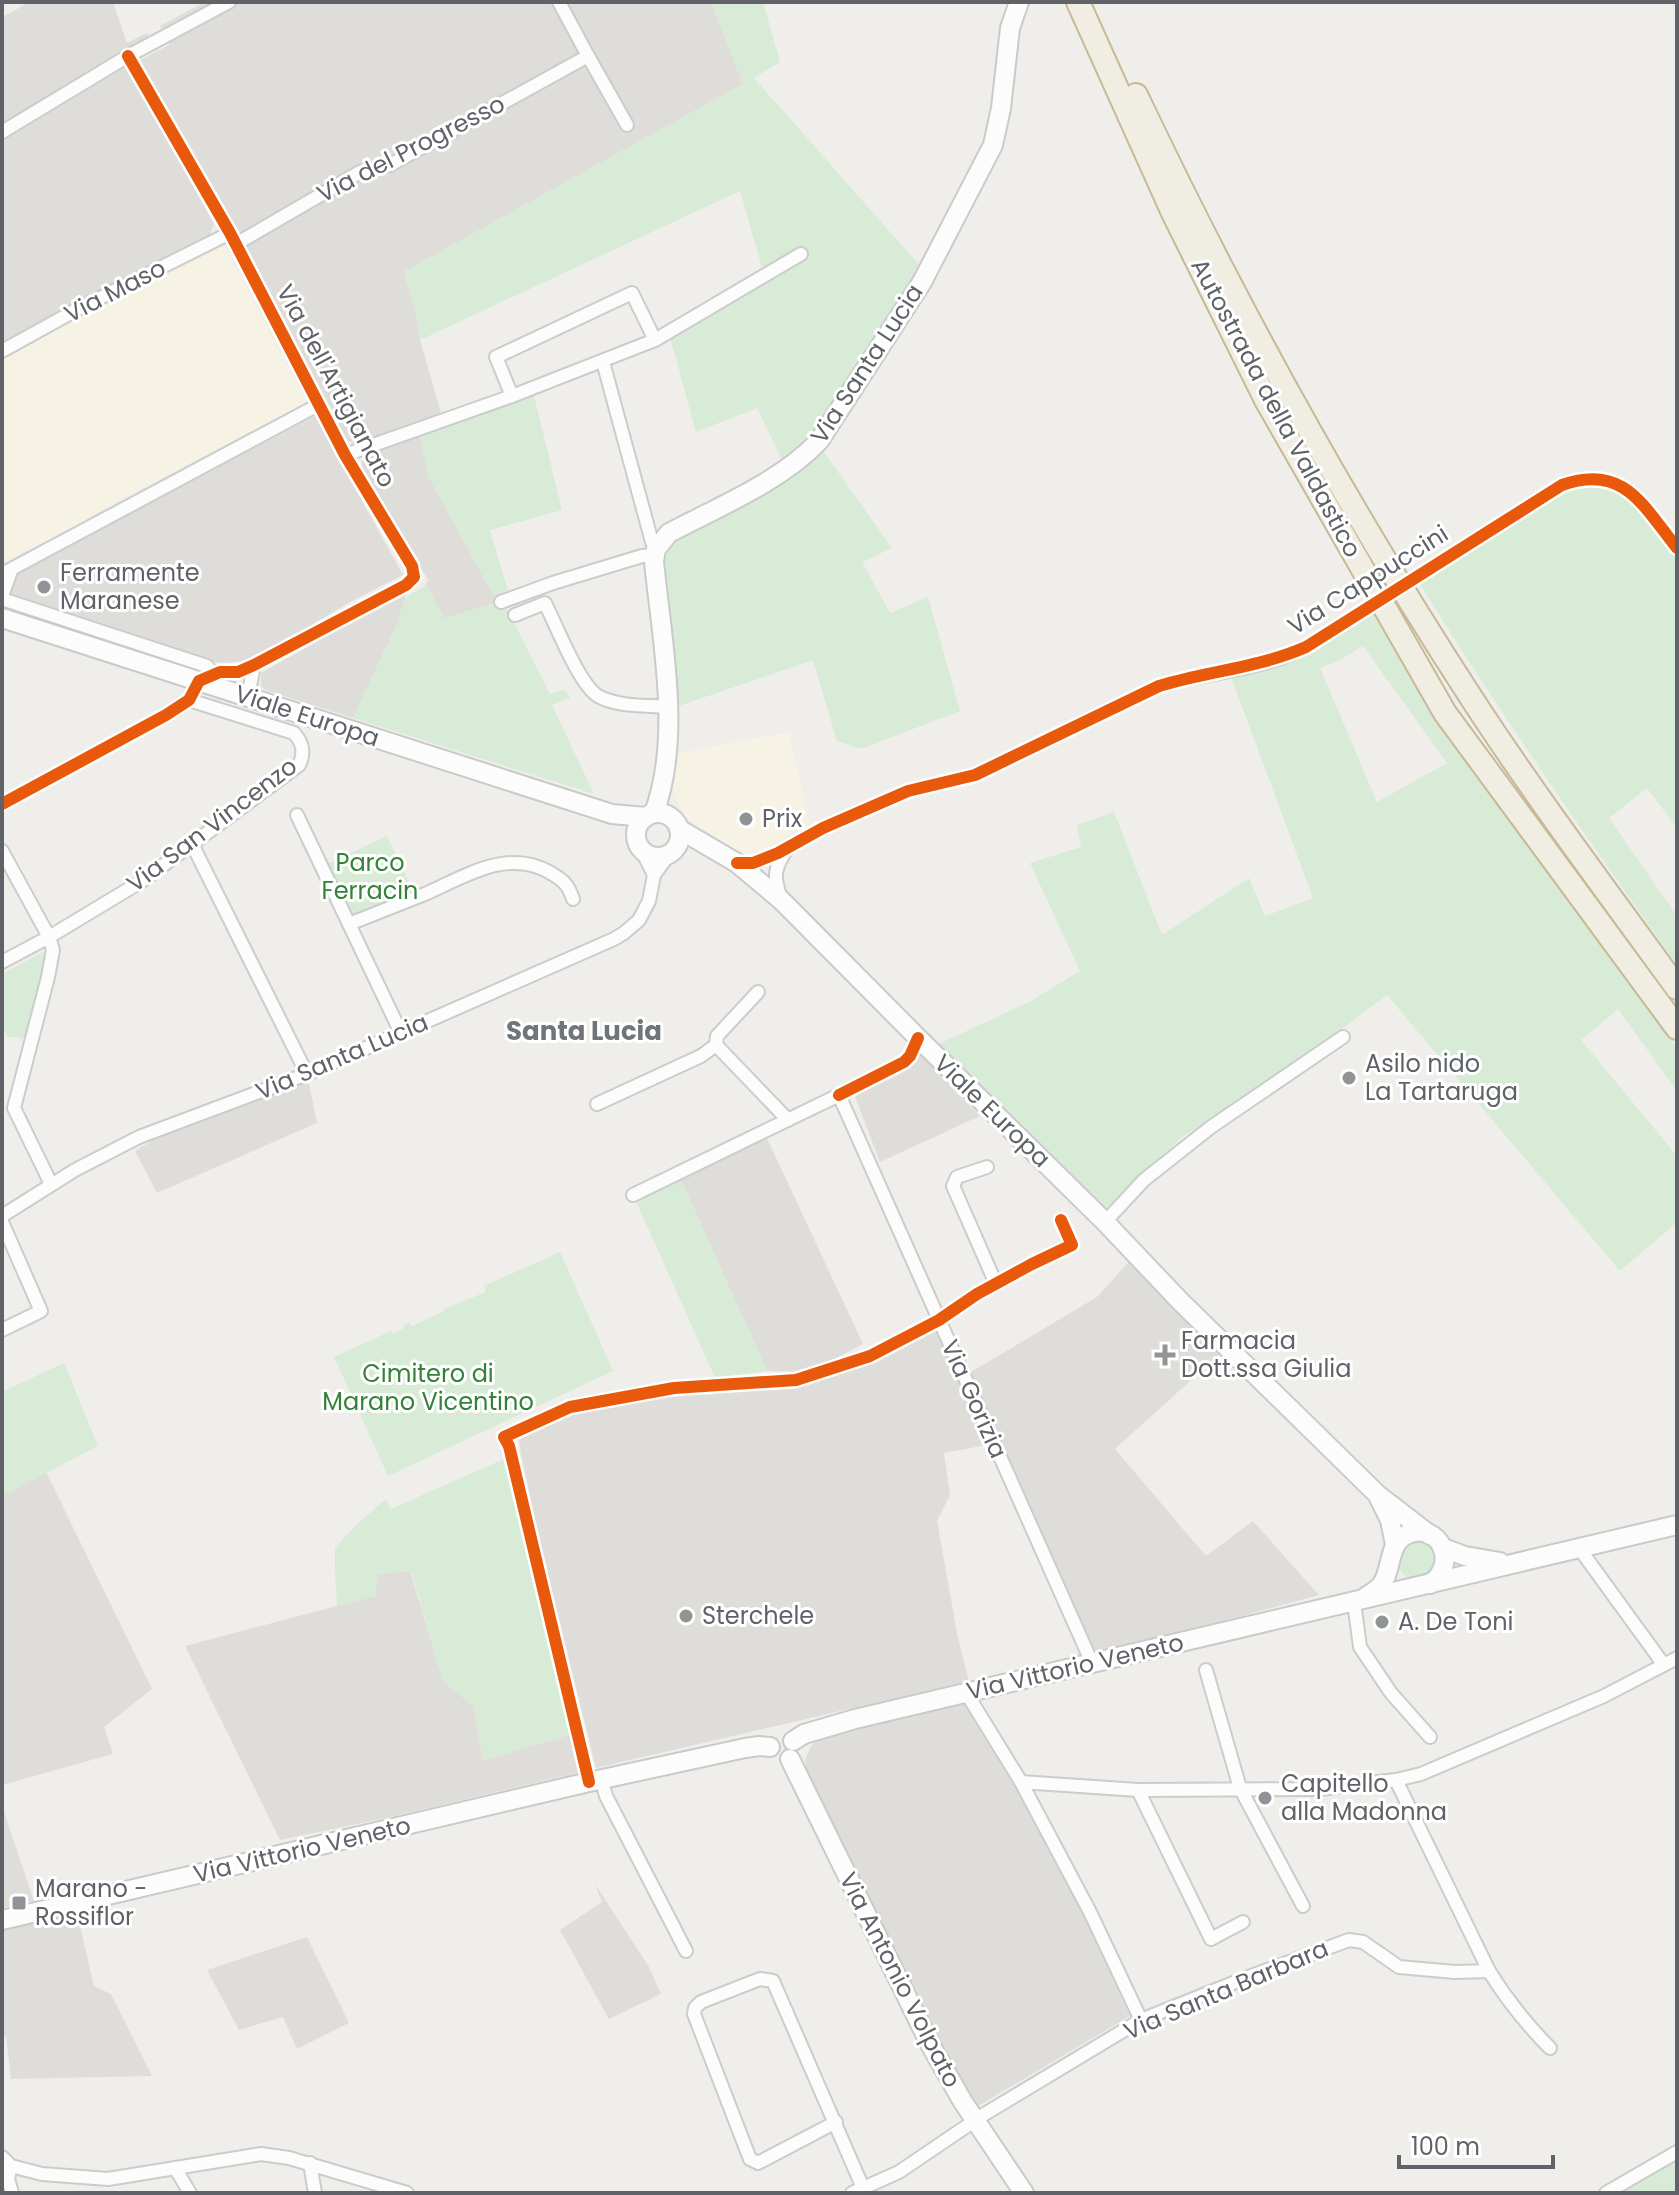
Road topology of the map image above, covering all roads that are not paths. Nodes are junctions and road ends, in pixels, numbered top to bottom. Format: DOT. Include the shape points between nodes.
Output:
graph roads {
  1 [pos="229,2"];
  2 [pos="559,2"];
  3 [pos="1019,2"];
  4 [pos="1078,2"];
  5 [pos="1094,2"];
  6 [pos="128,56"];
  7 [pos="588,56"];
  8 [pos="627,125"];
  9 [pos="2,132"];
  10 [pos="233,238"];
  11 [pos="801,254"];
  12 [pos="655,340"];
  13 [pos="2,351"];
  14 [pos="603,362"];
  15 [pos="512,396"];
  16 [pos="318,405"];
  17 [pos="345,455"];
  18 [pos="1677,548"];
  19 [pos="655,552"];
  20 [pos="6,573"];
  21 [pos="2,598"];
  22 [pos="501,602"];
  23 [pos="515,615"];
  24 [pos="2,618"];
  25 [pos="254,665"];
  26 [pos="238,672"];
  27 [pos="206,678"];
  28 [pos="240,694"];
  29 [pos="189,700"];
  30 [pos="667,707"];
  31 [pos="2,804"];
  32 [pos="612,814"];
  33 [pos="297,815"];
  34 [pos="655,815"];
  35 [pos="679,829"];
  36 [pos="639,842"];
  37 [pos="192,844"];
  38 [pos="787,849"];
  39 [pos="2,851"];
  40 [pos="672,852"];
  41 [pos="777,867"];
  42 [pos="744,869"];
  43 [pos="654,875"];
  44 [pos="573,899"];
  45 [pos="781,900"];
  46 [pos="349,924"];
  47 [pos="49,937"];
  48 [pos="2,962"];
  49 [pos="1677,988"];
  50 [pos="758,992"];
  51 [pos="1677,1028"];
  52 [pos="401,1033"];
  53 [pos="1343,1037"];
  54 [pos="918,1038"];
  55 [pos="716,1045"];
  56 [pos="307,1074"];
  57 [pos="839,1095"];
  58 [pos="597,1104"];
  59 [pos="14,1108"];
  60 [pos="2,1115"];
  61 [pos="788,1120"];
  62 [pos="987,1167"];
  63 [pos="51,1184"];
  64 [pos="633,1195"];
  65 [pos="2,1219"];
  66 [pos="1061,1220"];
  67 [pos="1105,1222"];
  68 [pos="996,1284"];
  69 [pos="939,1320"];
  70 [pos="2,1330"];
  71 [pos="1378,1495"];
  72 [pos="1677,1525"];
  73 [pos="1437,1541"];
  74 [pos="1579,1548"];
  75 [pos="1393,1552"];
  76 [pos="1515,1563"];
  77 [pos="1424,1585"];
  78 [pos="1357,1601"];
  79 [pos="1677,1658"];
  80 [pos="1092,1663"];
  81 [pos="1664,1665"];
  82 [pos="1206,1670"];
  83 [pos="968,1691"];
  84 [pos="1430,1737"];
  85 [pos="791,1750"];
  86 [pos="595,1780"];
  87 [pos="1396,1780"];
  88 [pos="1021,1782"];
  89 [pos="1240,1788"];
  90 [pos="1138,1790"];
  91 [pos="1303,1906"];
  92 [pos="2,1920"];
  93 [pos="1243,1922"];
  94 [pos="686,1951"];
  95 [pos="1489,1971"];
  96 [pos="1141,2020"];
  97 [pos="1550,2048"];
  98 [pos="976,2121"];
  99 [pos="836,2122"];
  100 [pos="1677,2152"];
  101 [pos="6,2162"];
  102 [pos="310,2163"];
  103 [pos="175,2168"];
  104 [pos="857,2191"];
  105 [pos="12,2193"];
  106 [pos="190,2193"];
  107 [pos="315,2193"];
  108 [pos="407,2193"];
  109 [pos="1024,2193"];
  110 [pos="1606,2193"];
  1 -- 6 [label="street"];
  2 -- 7 [label="street"];
  3 -- 19 [label="street, Via Santa Lucia" via="1010,28 993,145 922,282 819,441 786,470 669,533"];
  4 -- 51 [label="highway, Autostrada della Valdastico" via="1173,213 1266,400 1445,713"];
  5 -- 49 [label="highway, Autostrada della Valdastico" via="1214,256 1340,483 1475,702"];
  6 -- 9 [label="street"];
  6 -- 10 [label="street, Via dell'Artigianato"];
  7 -- 8 [label="street"];
  7 -- 10 [label="street, Via del Progresso" via="390,165 360,172"];
  10 -- 13 [label="street, Via Maso" via="78,309"];
  10 -- 16 [label="street, Via dell'Artigianato"];
  11 -- 12 [label="street"];
  12 -- 14 [label="street"];
  12 -- 15 [label="street" via="632,293 496,357"];
  14 -- 15 [label="street"];
  14 -- 19 [label="street"];
  15 -- 17 [label="street"];
  16 -- 17 [label="street, Via dell'Artigianato"];
  16 -- 20 [label="street"];
  17 -- 25 [label="street, Via dell'Artigianato" via="414,577"];
  18 -- 38 [label="street, Via Cappuccini, bridge" via="1636,497 1610,480 1562,485 1306,647 1159,686 989,769 908,791"];
  19 -- 22 [label="street"];
  19 -- 30 [label="street"];
  20 -- 21 [label="street"];
  21 -- 27 [label="street" via="207,666"];
  23 -- 30 [label="street" via="545,603 585,684 598,696"];
  24 -- 27 [label="street, Viale Europa"];
  25 -- 26 [label="street"];
  25 -- 28 [label="street"];
  26 -- 27 [label="street"];
  26 -- 28 [label="street" via="231,680"];
  27 -- 28 [label="street, Viale Europa"];
  27 -- 29 [label="street"];
  28 -- 32 [label="street, Viale Europa"];
  29 -- 31 [label="street"];
  29 -- 37 [label="street, Via San Vincenzo" via="294,733 303,754 299,765"];
  30 -- 34 [label="street" via="668,746"];
  32 -- 34 [label="street, Viale Europa"];
  32 -- 36 [label="street, Viale Europa"];
  33 -- 46 [label="street"];
  34 -- 35 [label="street" via="672,818"];
  34 -- 36 [label="street" via="641,821"];
  35 -- 40 [label="street" via="679,843"];
  35 -- 42 [label="street, Viale Europa"];
  36 -- 40 [label="street" via="652,856"];
  36 -- 43 [label="street"];
  37 -- 47 [label="street, Via San Vincenzo"];
  37 -- 56 [label="street"];
  38 -- 41 [label="street"];
  38 -- 42 [label="street, Via Cappuccini"];
  39 -- 47 [label="street"];
  40 -- 42 [label="street, Viale Europa" via="686,851"];
  40 -- 43 [label="street, Via Santa Lucia"];
  41 -- 42 [label="street" via="770,876"];
  41 -- 45 [label="street"];
  42 -- 45 [label="street, Viale Europa"];
  43 -- 52 [label="street, Via Santa Lucia" via="649,901 624,933"];
  44 -- 46 [label="street" via="569,887 542,868 491,865"];
  45 -- 54 [label="street, Viale Europa"];
  46 -- 52 [label="street"];
  47 -- 48 [label="street, Via San Vincenzo"];
  47 -- 59 [label="street" via="53,950 48,977"];
  50 -- 55 [label="street" via="717,1036"];
  52 -- 56 [label="street, Via Santa Lucia"];
  53 -- 67 [label="street" via="1211,1127 1144,1180"];
  54 -- 57 [label="street" via="904,1062"];
  54 -- 67 [label="street, Viale Europa"];
  55 -- 58 [label="street"];
  55 -- 61 [label="street"];
  56 -- 63 [label="street, Via Santa Lucia" via="139,1137"];
  57 -- 61 [label="street"];
  57 -- 69 [label="street, Via Gorizia"];
  59 -- 60 [label="street"];
  59 -- 63 [label="street"];
  61 -- 64 [label="street"];
  62 -- 68 [label="street" via="957,1177 953,1186"];
  63 -- 65 [label="street, Via Santa Lucia"];
  65 -- 70 [label="street" via="41,1311"];
  66 -- 68 [label="street" via="1072,1245"];
  67 -- 71 [label="street, Viale Europa"];
  68 -- 69 [label="street"];
  69 -- 80 [label="street, Via Gorizia"];
  69 -- 86 [label="street" via="870,1356 796,1380 674,1388 614,1398 570,1407 504,1437"];
  71 -- 73 [label="street, Viale Europa"];
  71 -- 75 [label="street, Viale Europa" via="1390,1520"];
  72 -- 74 [label="street, Via Vittorio Veneto"];
  73 -- 75 [label="street" via="1423,1532 1407,1535"];
  73 -- 76 [label="street, Via Vittorio Veneto" via="1489,1562"];
  73 -- 77 [label="street" via="1446,1562 1441,1575"];
  74 -- 76 [label="street, Via Vittorio Veneto"];
  74 -- 81 [label="street"];
  75 -- 77 [label="street" via="1401,1581"];
  75 -- 78 [label="street" via="1382,1584"];
  76 -- 77 [label="street, Via Vittorio Veneto"];
  77 -- 78 [label="street, Via Vittorio Veneto"];
  78 -- 80 [label="street, Via Vittorio Veneto"];
  78 -- 84 [label="street" via="1360,1647"];
  79 -- 81 [label="street"];
  80 -- 83 [label="street, Via Vittorio Veneto"];
  81 -- 87 [label="street" via="1604,1696"];
  82 -- 89 [label="street"];
  83 -- 85 [label="street, Via Vittorio Veneto" via="804,1734"];
  83 -- 88 [label="street"];
  85 -- 86 [label="street, Via Vittorio Veneto" via="782,1761 770,1747 759,1746"];
  85 -- 98 [label="street, Via Antonio Volpato" via="931,2046"];
  86 -- 92 [label="street, Via Vittorio Veneto"];
  86 -- 94 [label="street"];
  87 -- 89 [label="street" via="1320,1789"];
  87 -- 95 [label="street"];
  88 -- 90 [label="street"];
  88 -- 96 [label="street"];
  89 -- 90 [label="street"];
  89 -- 91 [label="street"];
  90 -- 93 [label="street" via="1211,1939"];
  95 -- 96 [label="street, Via Santa Barbara" via="1399,1967 1363,1942 1349,1940"];
  95 -- 97 [label="street"];
  96 -- 98 [label="street, Via Santa Barbara"];
  98 -- 104 [label="street, Via Santa Barbara" via="899,2172"];
  98 -- 109 [label="street, Via Antonio Volpato"];
  99 -- 99 [label="street" via="773,1981 760,1979 695,2008 754,2163"];
  99 -- 104 [label="street"];
  100 -- 110 [label="street"];
  101 -- 103 [label="street" via="42,2174 108,2179"];
  101 -- 105 [label="street"];
  102 -- 103 [label="street" via="261,2154"];
  102 -- 107 [label="street"];
  102 -- 108 [label="street"];
  103 -- 106 [label="street"];
}
